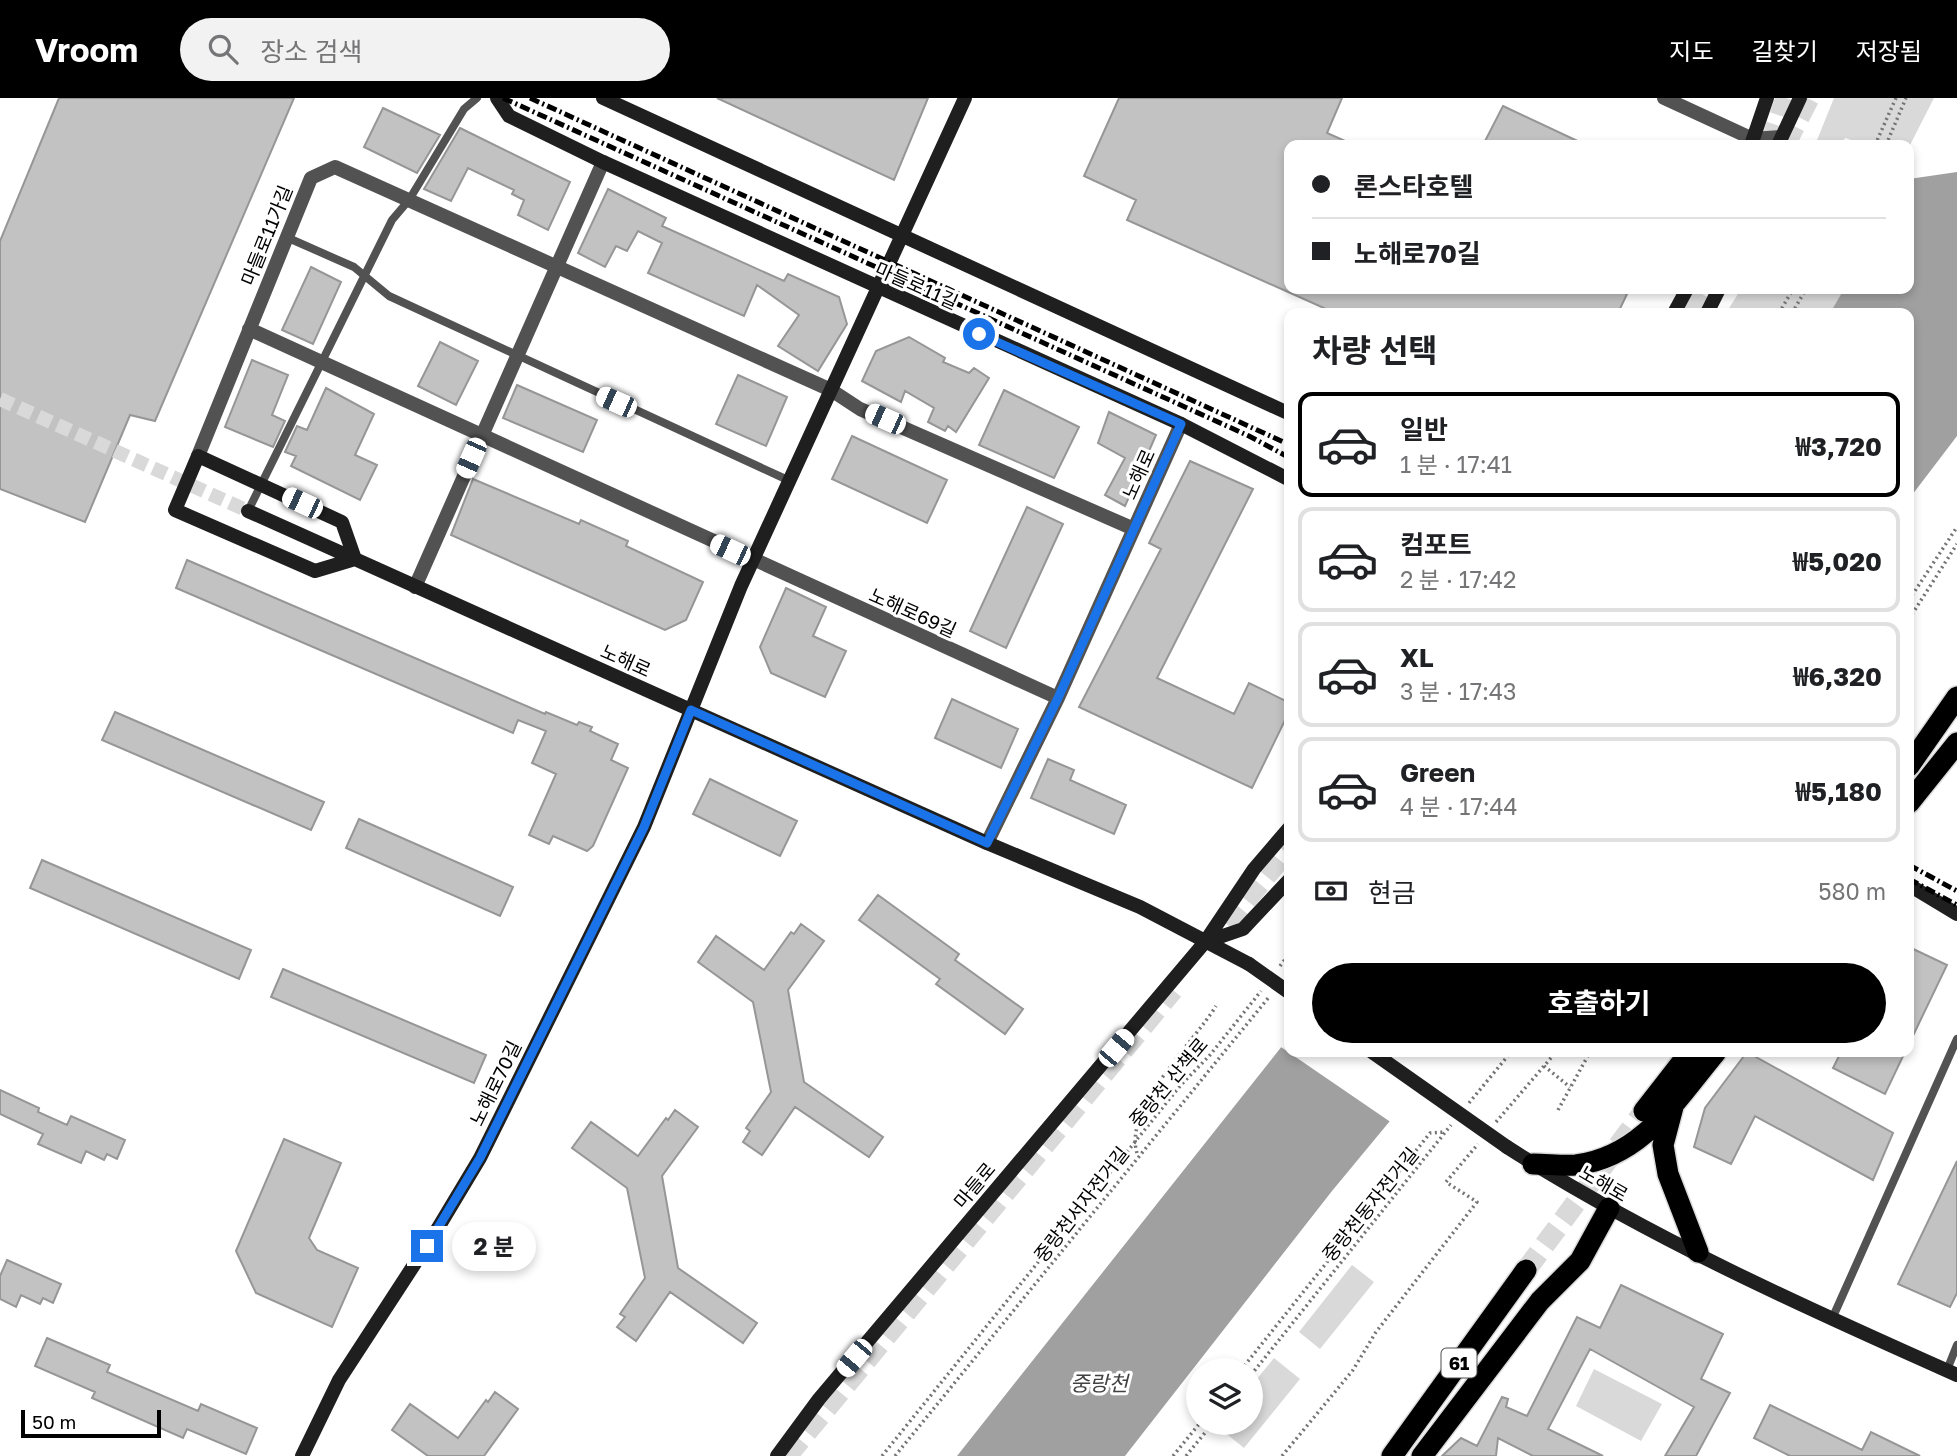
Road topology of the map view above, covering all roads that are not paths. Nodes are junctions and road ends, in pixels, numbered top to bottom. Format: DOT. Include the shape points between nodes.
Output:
graph roads {
  1 [pos="477,98"];
  2 [pos="497,98"];
  3 [pos="603,98"];
  4 [pos="965,98"];
  5 [pos="1664,98"];
  6 [pos="1767,98"];
  7 [pos="1800,98"];
  8 [pos="1748,140"];
  9 [pos="1753,140"];
  10 [pos="1780,140"];
  11 [pos="603,162"];
  12 [pos="409,200"];
  13 [pos="286,237"];
  14 [pos="901,237"];
  15 [pos="557,266"];
  16 [pos="365,276"];
  17 [pos="878,289"];
  18 [pos="248,329"];
  19 [pos="516,357"];
  20 [pos="321,363"];
  21 [pos="831,390"];
  22 [pos="1284,411"];
  23 [pos="1181,424"];
  24 [pos="481,436"];
  25 [pos="198,456"];
  26 [pos="1284,477"];
  27 [pos="790,481"];
  28 [pos="261,485"];
  29 [pos="248,512"];
  30 [pos="1134,529"];
  31 [pos="355,559"];
  32 [pos="753,561"];
  33 [pos="415,587"];
  34 [pos="1957,697"];
  35 [pos="1058,698"];
  36 [pos="691,710"];
  37 [pos="1957,743"];
  38 [pos="1914,759"];
  39 [pos="1914,797"];
  40 [pos="1284,834"];
  41 [pos="987,843"];
  42 [pos="1284,885"];
  43 [pos="1914,888"];
  44 [pos="1957,914"];
  45 [pos="1205,942"];
  46 [pos="1284,989"];
  47 [pos="1957,1039"];
  48 [pos="1380,1057"];
  49 [pos="1686,1057"];
  50 [pos="1712,1057"];
  51 [pos="1674,1102"];
  52 [pos="1644,1111"];
  53 [pos="1533,1164"];
  54 [pos="1609,1208"];
  55 [pos="1698,1252"];
  56 [pos="1526,1270"];
  57 [pos="1832,1319"];
  58 [pos="1957,1345"];
  59 [pos="1952,1373"];
  60 [pos="302,1456"];
  61 [pos="776,1456"];
  62 [pos="1392,1456"];
  63 [pos="1422,1456"];
  1 -- 12 [label="lane" via="464,108"];
  2 -- 11 [label="main road, 마들로11길" via="509,116"];
  3 -- 14 [label="main road, 마들로11길"];
  4 -- 14 [label="main road"];
  5 -- 8 [label="street"];
  6 -- 9 [label="main road"];
  7 -- 10 [label="main road"];
  11 -- 15 [label="street"];
  11 -- 17 [label="main road, 마들로11길"];
  12 -- 13 [label="street, 마들로11가길" via="335,167 311,178"];
  12 -- 15 [label="street, 마들로11가길"];
  12 -- 16 [label="lane" via="393,220"];
  13 -- 16 [label="lane"];
  13 -- 18 [label="street, 마들로11가길"];
  14 -- 17 [label="main road"];
  14 -- 22 [label="main road, 마들로11길"];
  15 -- 19 [label="street"];
  15 -- 21 [label="street"];
  16 -- 19 [label="lane" via="388,296"];
  16 -- 20 [label="lane"];
  17 -- 21 [label="main road"];
  17 -- 23 [label="main road, 마들로11길"];
  18 -- 20 [label="street"];
  18 -- 25 [label="street, 마들로11가길"];
  19 -- 24 [label="street"];
  19 -- 27 [label="lane"];
  20 -- 24 [label="street"];
  20 -- 28 [label="lane"];
  21 -- 27 [label="main road"];
  21 -- 30 [label="street" via="860,408"];
  23 -- 26 [label="main road, 마들로11길"];
  23 -- 30 [label="street, 노해로"];
  24 -- 32 [label="street, 노해로69길"];
  24 -- 33 [label="street"];
  25 -- 28 [label="main road"];
  25 -- 31 [label="main road" via="176,510 314,571"];
  27 -- 32 [label="main road"];
  28 -- 29 [label="lane"];
  28 -- 31 [label="main road" via="342,522"];
  29 -- 31 [label="main road, 노해로"];
  30 -- 35 [label="street, 노해로"];
  31 -- 33 [label="main road, 노해로"];
  32 -- 35 [label="street, 노해로69길"];
  32 -- 36 [label="main road"];
  33 -- 36 [label="main road, 노해로"];
  34 -- 38 [label="highway"];
  35 -- 41 [label="street, 노해로"];
  36 -- 41 [label="main road, 노해로"];
  36 -- 60 [label="main road, 노해로70길" via="644,827 480,1158 339,1380"];
  37 -- 39 [label="highway"];
  40 -- 45 [label="main road, 마들로" via="1254,869"];
  41 -- 45 [label="main road, 노해로" via="1140,907"];
  42 -- 45 [label="main road" via="1243,929"];
  43 -- 44 [label="main road"];
  45 -- 46 [label="main road, 노해로, bridge"];
  45 -- 61 [label="main road, 마들로" via="819,1399"];
  47 -- 57 [label="lane"];
  48 -- 53 [label="main road, 노해로, bridge"];
  49 -- 52 [label="highway"];
  50 -- 51 [label="highway"];
  51 -- 53 [label="highway" via="1634,1144 1607,1158 1575,1165"];
  51 -- 55 [label="highway" via="1664,1146 1668,1174"];
  53 -- 54 [label="main road, 노해로"];
  54 -- 55 [label="main road, 노해로"];
  54 -- 63 [label="highway" via="1580,1261 1540,1301"];
  55 -- 57 [label="main road, 노해로"];
  56 -- 62 [label="highway, 61"];
  57 -- 59 [label="main road, 노해로"];
  58 -- 59 [label="lane"];
}
